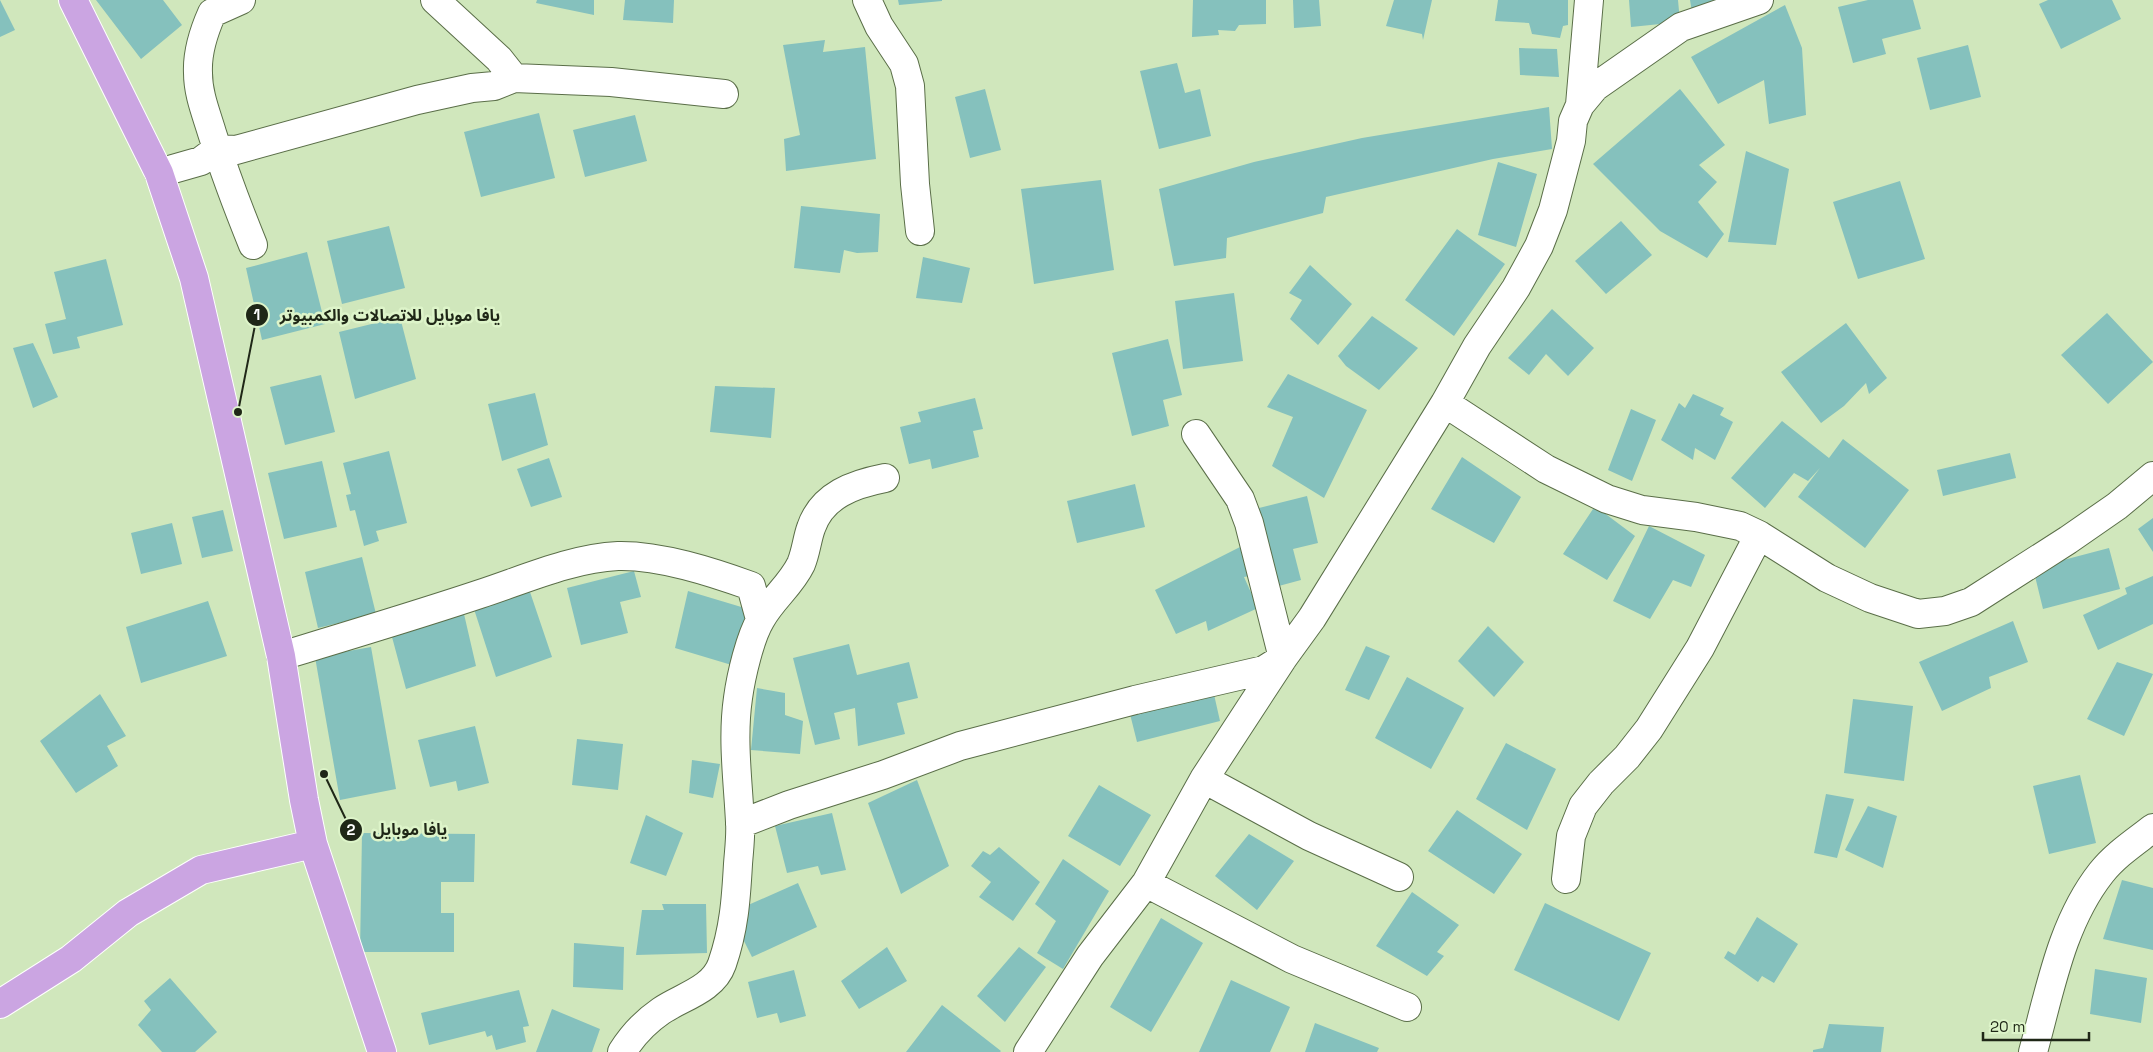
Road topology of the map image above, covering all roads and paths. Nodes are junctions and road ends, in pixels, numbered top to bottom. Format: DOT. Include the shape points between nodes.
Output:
graph roads {
  1 [pos="72,0"];
  2 [pos="241,0"];
  3 [pos="435,0"];
  4 [pos="868,0"];
  5 [pos="1589,0"];
  6 [pos="1759,0"];
  7 [pos="514,78"];
  8 [pos="724,94"];
  9 [pos="1580,105"];
  10 [pos="217,149"];
  11 [pos="159,173"];
  12 [pos="920,231"];
  13 [pos="253,245"];
  14 [pos="1445,403"];
  15 [pos="1196,434"];
  16 [pos="2153,476"];
  17 [pos="885,478"];
  18 [pos="1759,535"];
  19 [pos="760,619"];
  20 [pos="280,656"];
  21 [pos="1283,658"];
  22 [pos="1204,779"];
  23 [pos="740,824"];
  24 [pos="2153,828"];
  25 [pos="313,844"];
  26 [pos="1399,877"];
  27 [pos="1566,879"];
  28 [pos="1146,883"];
  29 [pos="0,1004"];
  30 [pos="1407,1007"];
  31 [pos="382,1052"];
  32 [pos="622,1052"];
  33 [pos="1028,1052"];
  34 [pos="2033,1052"];
  1 -- 11 [label="main road"];
  2 -- 10 [label="street" via="212,13 204,31 197,72"];
  3 -- 7 [label="street"];
  4 -- 12 [label="street" via="879,26 904,64 910,86"];
  5 -- 9 [label="street"];
  6 -- 9 [label="street" via="1681,27 1595,87"];
  7 -- 8 [label="street" via="611,82"];
  7 -- 10 [label="street" via="494,86 417,100 236,150"];
  9 -- 14 [label="street" via="1573,121 1553,210 1539,246"];
  10 -- 11 [label="street" via="201,161"];
  10 -- 13 [label="street"];
  11 -- 20 [label="main road" via="194,278"];
  14 -- 18 [label="street" via="1546,469 1607,499 1642,510 1740,526"];
  14 -- 21 [label="street" via="1312,618"];
  15 -- 21 [label="street" via="1240,499"];
  16 -- 18 [label="street" via="2068,540 1971,602 1946,610 1918,614 1870,598 1827,578"];
  17 -- 19 [label="street" via="836,494 819,511 792,580"];
  18 -- 27 [label="street" via="1700,648 1649,729 1584,806 1572,836"];
  19 -- 20 [label="street" via="751,586 665,562 619,556 598,558 539,574"];
  19 -- 23 [label="street" via="738,698 735,738"];
  20 -- 25 [label="main road"];
  21 -- 22 [label="street"];
  21 -- 23 [label="street" via="1264,670 960,746 883,776"];
  22 -- 26 [label="street" via="1309,836"];
  22 -- 28 [label="street"];
  23 -- 32 [label="street" via="735,915 721,966 708,984 646,1023"];
  24 -- 34 [label="street" via="2115,858 2100,874 2081,904 2065,936"];
  25 -- 29 [label="main road" via="201,870 128,913 71,959"];
  25 -- 31 [label="main road"];
  28 -- 30 [label="street" via="1292,959"];
  28 -- 33 [label="street" via="1090,956"];
}
